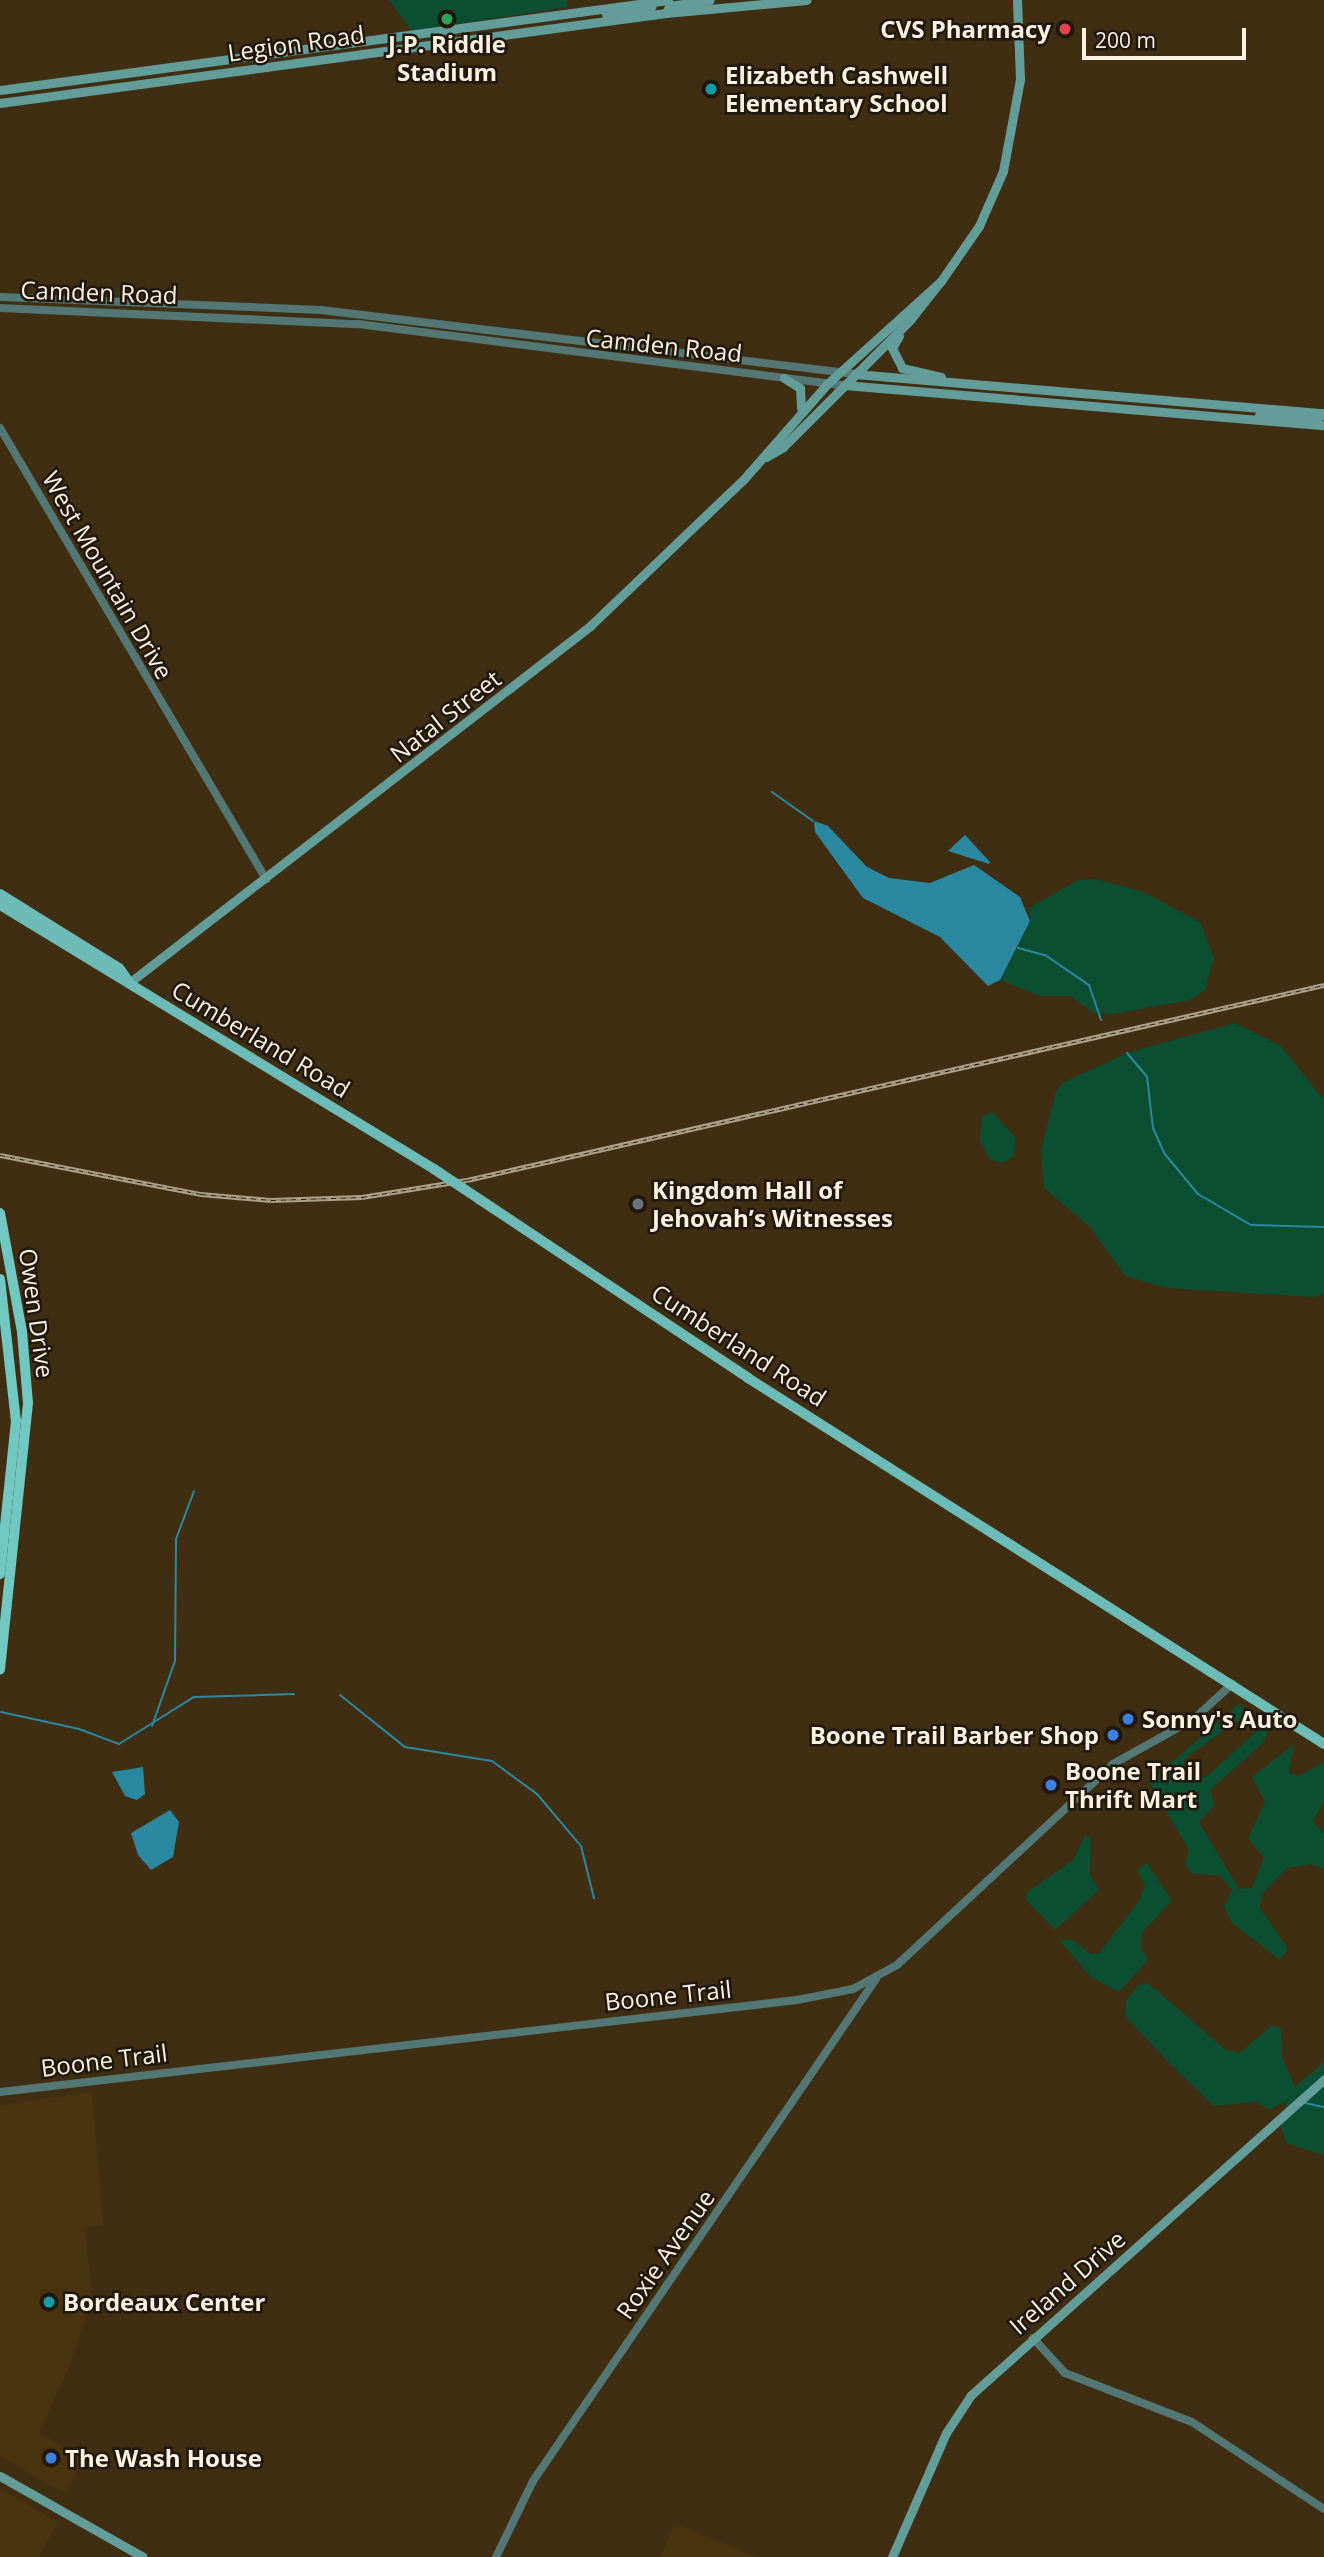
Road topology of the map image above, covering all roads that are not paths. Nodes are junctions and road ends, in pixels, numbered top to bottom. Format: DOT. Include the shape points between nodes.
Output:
graph roads {
  1 [pos="667,0"];
  2 [pos="710,0"];
  3 [pos="806,0"];
  4 [pos="1017,0"];
  5 [pos="657,1"];
  6 [pos="776,1"];
  7 [pos="666,13"];
  8 [pos="550,28"];
  9 [pos="435,30"];
  10 [pos="289,51"];
  11 [pos="343,56"];
  12 [pos="179,67"];
  13 [pos="186,77"];
  14 [pos="117,87"];
  15 [pos="0,90"];
  16 [pos="0,103"];
  17 [pos="941,281"];
  18 [pos="0,297"];
  19 [pos="0,308"];
  20 [pos="911,320"];
  21 [pos="838,373"];
  22 [pos="855,374"];
  23 [pos="785,378"];
  24 [pos="827,384"];
  25 [pos="844,385"];
  26 [pos="984,386"];
  27 [pos="798,413"];
  28 [pos="1324,413"];
  29 [pos="1240,418"];
  30 [pos="1324,425"];
  31 [pos="0,428"];
  32 [pos="765,457"];
  33 [pos="266,879"];
  34 [pos="0,894"];
  35 [pos="0,905"];
  36 [pos="129,983"];
  37 [pos="0,1213"];
  38 [pos="0,1279"];
  39 [pos="10,1337"];
  40 [pos="28,1403"];
  41 [pos="15,1406"];
  42 [pos="23,1469"];
  43 [pos="0,1574"];
  44 [pos="0,1670"];
  45 [pos="1231,1684"];
  46 [pos="1324,1744"];
  47 [pos="876,1979"];
  48 [pos="1324,2079"];
  49 [pos="0,2092"];
  50 [pos="1033,2338"];
  51 [pos="0,2476"];
  52 [pos="1320,2507"];
  53 [pos="143,2557"];
  54 [pos="496,2557"];
  55 [pos="892,2557"];
  1 -- 5 [label="main road, Legion Road"];
  2 -- 7 [label="main road" via="669,6"];
  3 -- 6 [label="main road, Legion Road"];
  4 -- 17 [label="main road" via="1021,70 1004,164 979,226"];
  5 -- 8 [label="main road" via="657,7"];
  5 -- 9 [label="main road, Legion Road"];
  6 -- 7 [label="main road, Legion Road"];
  7 -- 8 [label="main road, Legion Road"];
  8 -- 11 [label="main road, Legion Road"];
  9 -- 10 [label="main road, Legion Road"];
  9 -- 11 [label="main road" via="432,37"];
  10 -- 12 [label="main road, Legion Road"];
  10 -- 13 [label="main road"];
  11 -- 13 [label="main road, Legion Road"];
  12 -- 14 [label="main road" via="174,73"];
  12 -- 15 [label="main road, Legion Road"];
  13 -- 14 [label="main road, Legion Road"];
  14 -- 16 [label="main road, Legion Road"];
  17 -- 20 [label="main road"];
  17 -- 21 [label="main road, Natal Street"];
  18 -- 21 [label="street, Camden Road" via="321,310"];
  19 -- 23 [label="street, Camden Road" via="358,324"];
  20 -- 22 [label="main road, Natal Street"];
  20 -- 26 [label="main road" via="892,348 902,368"];
  21 -- 22 [label="street, Camden Road"];
  21 -- 24 [label="main road, Natal Street"];
  22 -- 25 [label="main road, Natal Street"];
  22 -- 26 [label="main road, Camden Road"];
  23 -- 24 [label="street, Camden Road"];
  23 -- 27 [label="main road" via="803,396"];
  24 -- 25 [label="street, Camden Road"];
  24 -- 27 [label="main road, Natal Street"];
  25 -- 29 [label="main road, Camden Road"];
  25 -- 32 [label="main road, Natal Street" via="783,447"];
  26 -- 28 [label="main road, Camden Road"];
  27 -- 32 [label="main road, Natal Street"];
  28 -- 29 [label="main road" via="1318,418"];
  29 -- 30 [label="main road, Camden Road"];
  31 -- 33 [label="street, West Mountain Drive"];
  32 -- 33 [label="main road, Natal Street" via="590,625"];
  33 -- 36 [label="main road, Natal Street"];
  34 -- 36 [label="main road, Cumberland Road" via="119,968"];
  35 -- 36 [label="main road, Cumberland Road"];
  36 -- 45 [label="main road, Cumberland Road, bridge" via="434,1169"];
  37 -- 40 [label="highway, Owen Drive" via="22,1332"];
  38 -- 39 [label="highway, Owen Drive"];
  39 -- 40 [label="highway" via="17,1348 21,1401"];
  39 -- 41 [label="highway, Owen Drive"];
  40 -- 42 [label="highway, Owen Drive"];
  41 -- 42 [label="highway" via="20,1416"];
  41 -- 43 [label="highway, Owen Drive" via="15,1453"];
  42 -- 44 [label="highway, Owen Drive"];
  45 -- 46 [label="main road, Cumberland Road"];
  45 -- 47 [label="street, Boone Trail" via="1194,1720 1114,1764"];
  47 -- 49 [label="street, Boone Trail" via="807,1999"];
  47 -- 54 [label="street, Roxie Avenue" via="533,2481"];
  48 -- 50 [label="main road, Ireland Drive"];
  50 -- 52 [label="street" via="1046,2357 1075,2379 1192,2422"];
  50 -- 55 [label="main road, Ireland Drive" via="987,2378 954,2418"];
  51 -- 53 [label="main road"];
}
